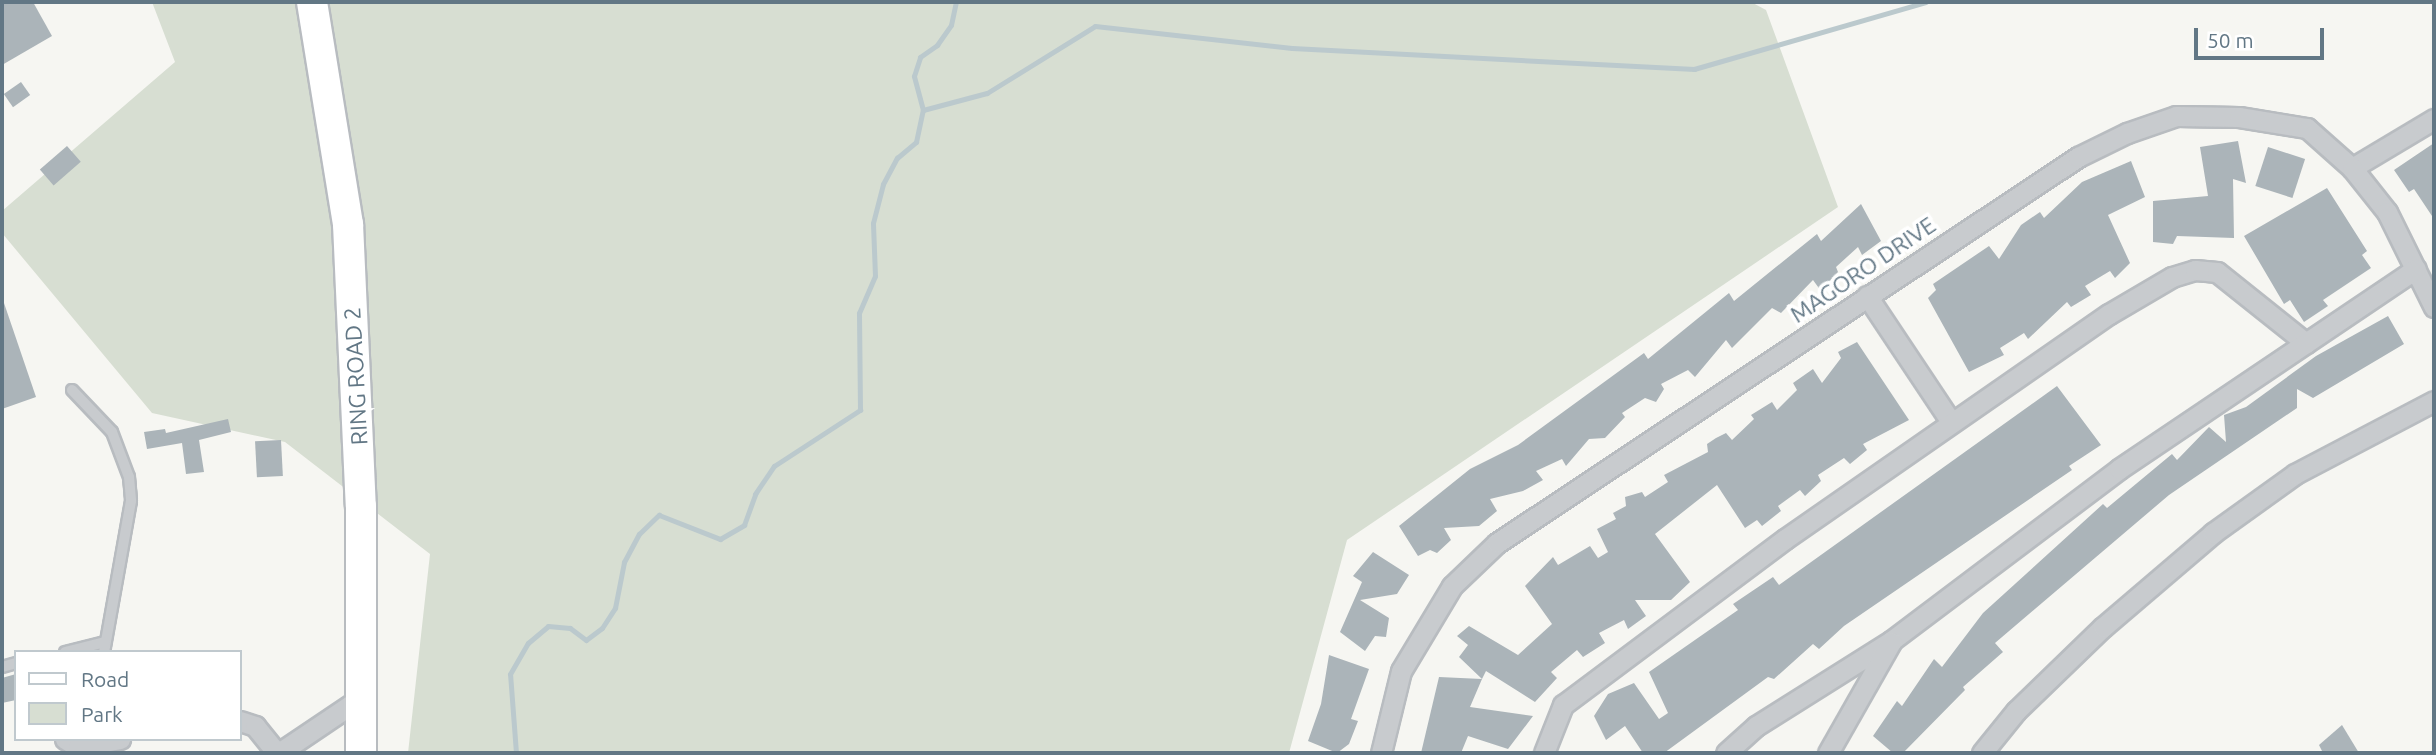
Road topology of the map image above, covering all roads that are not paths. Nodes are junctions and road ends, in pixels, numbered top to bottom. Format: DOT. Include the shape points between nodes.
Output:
graph roads {
  1 [pos="312,2"];
  2 [pos="2434,119"];
  3 [pos="2352,168"];
  4 [pos="2417,270"];
  5 [pos="1867,296"];
  6 [pos="2434,307"];
  7 [pos="2306,343"];
  8 [pos="72,390"];
  9 [pos="2434,401"];
  10 [pos="1951,422"];
  11 [pos="1891,641"];
  12 [pos="104,647"];
  13 [pos="81,650"];
  14 [pos="362,697"];
  15 [pos="242,722"];
  16 [pos="68,741"];
  17 [pos="105,741"];
  18 [pos="1993,749"];
  19 [pos="278,753"];
  20 [pos="361,753"];
  21 [pos="1381,753"];
  22 [pos="1544,753"];
  23 [pos="1726,753"];
  24 [pos="1828,753"];
  1 -- 14 [label="main road, RING ROAD 2" via="348,224 361,506"];
  2 -- 3 [label="street"];
  3 -- 4 [label="street, MAGORO DRIVE" via="2387,212"];
  3 -- 5 [label="street, MAGORO DRIVE" via="2307,128 2239,117 2176,116 2078,157"];
  4 -- 6 [label="street, MAGORO DRIVE"];
  4 -- 7 [label="street"];
  5 -- 10 [label="street"];
  5 -- 21 [label="street, MAGORO DRIVE" via="1497,543 1452,586 1402,670"];
  7 -- 10 [label="street" via="2217,272 2195,270 2172,277 2109,314"];
  7 -- 11 [label="street" via="2119,469"];
  8 -- 12 [label="lane" via="112,432 129,477 131,501"];
  9 -- 18 [label="street" via="2295,474 2213,533 2016,711"];
  10 -- 22 [label="street" via="1563,705"];
  11 -- 23 [label="street" via="1756,726"];
  11 -- 24 [label="street"];
  12 -- 13 [label="lane"];
  14 -- 19 [label="street"];
  14 -- 20 [label="main road, RING ROAD 2"];
  15 -- 19 [label="street" via="255,726"];
  16 -- 17 [label="street" via="78,747"];
}
